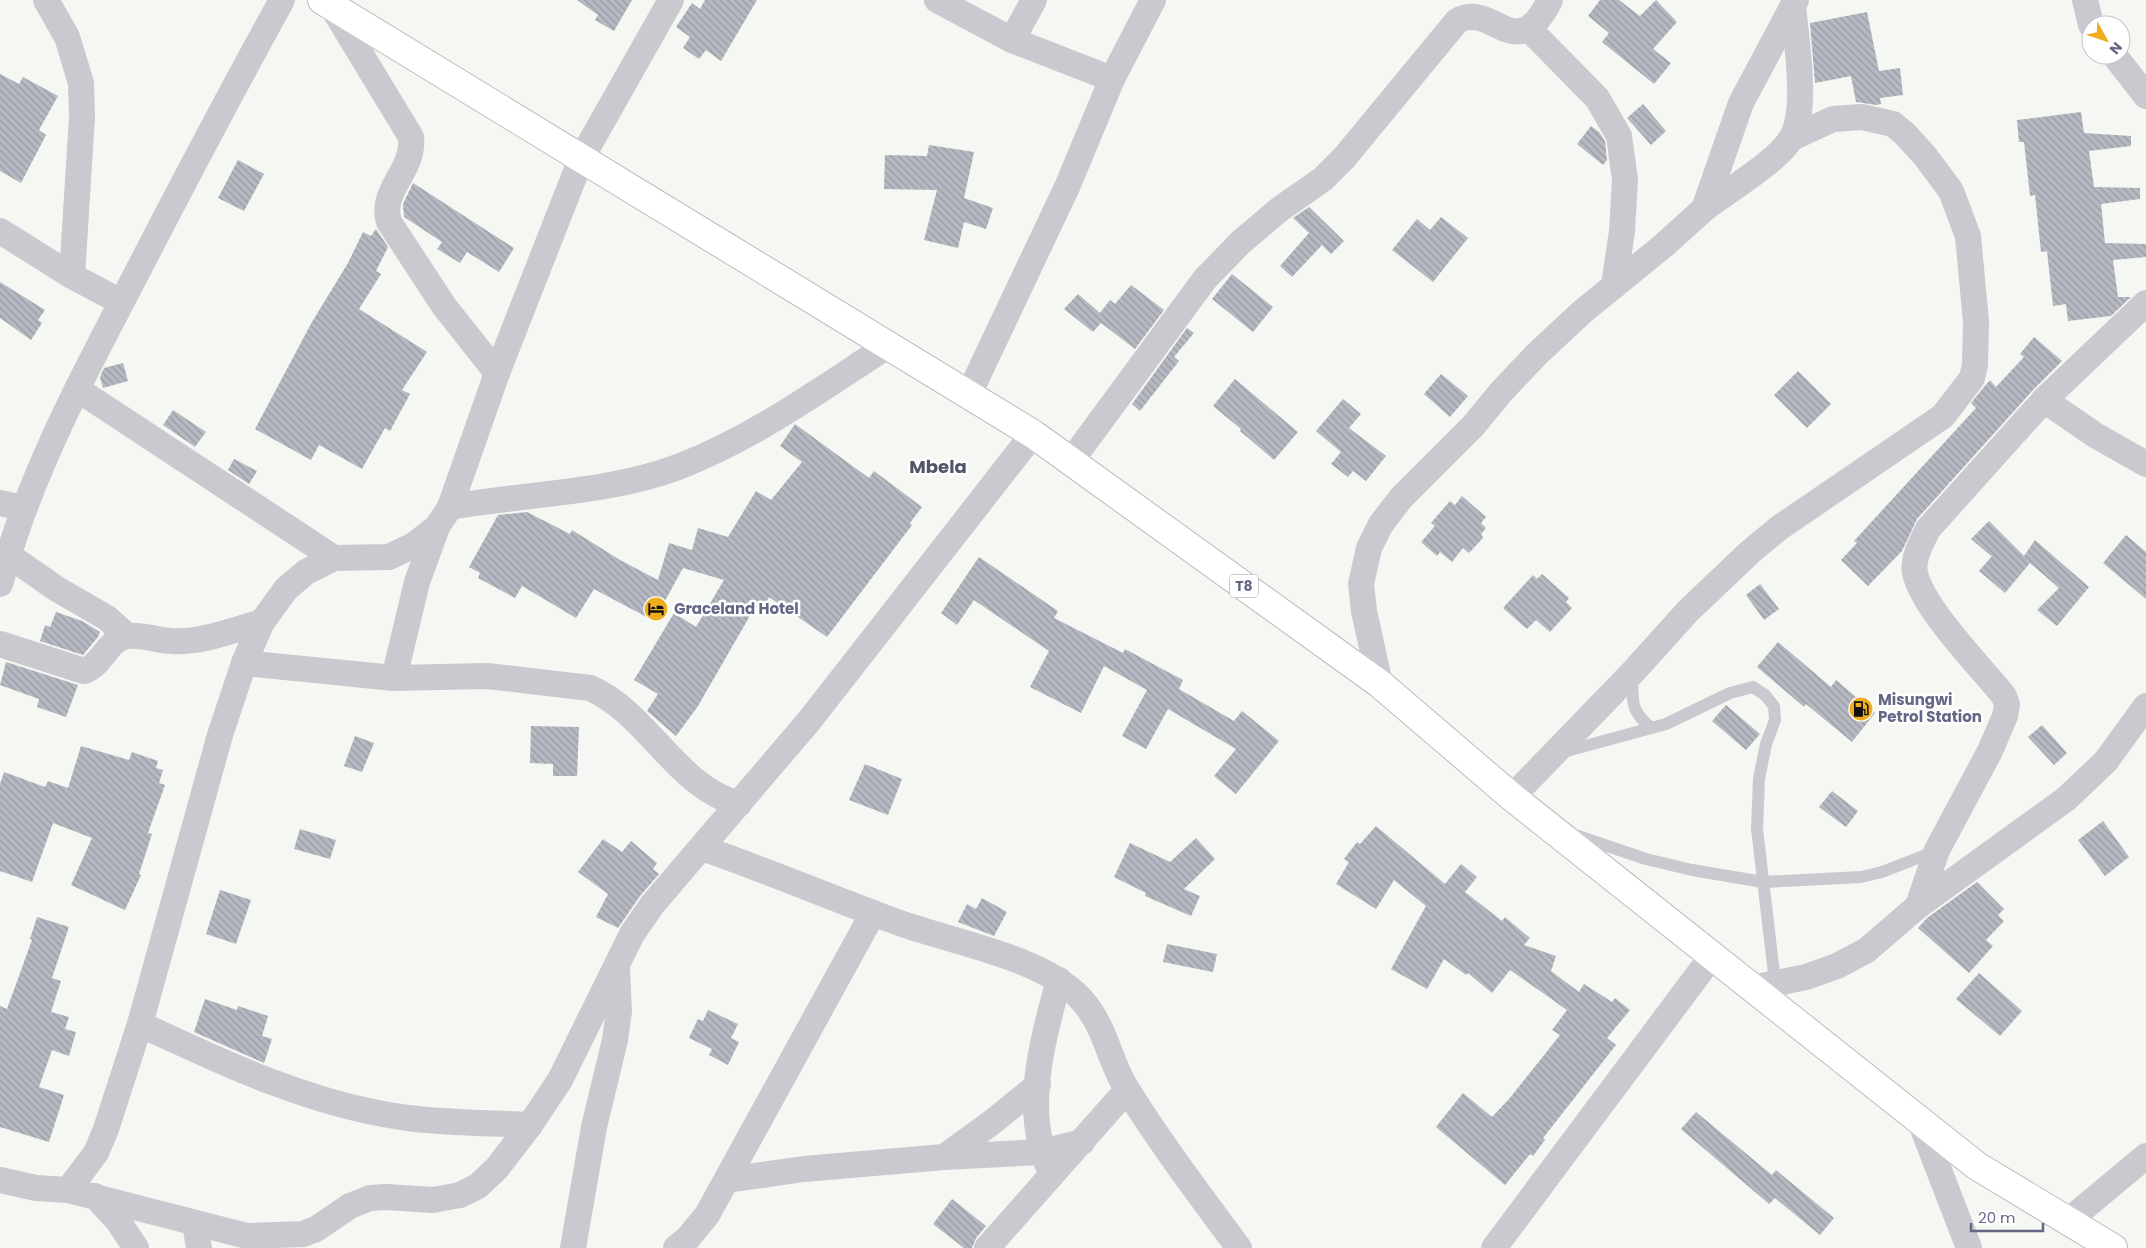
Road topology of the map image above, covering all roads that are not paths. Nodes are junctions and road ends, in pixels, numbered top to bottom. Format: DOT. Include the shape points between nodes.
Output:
graph roads {
  1 [pos="46,0"];
  2 [pos="282,0"];
  3 [pos="671,0"];
  4 [pos="936,0"];
  5 [pos="1034,0"];
  6 [pos="1154,0"];
  7 [pos="1550,0"];
  8 [pos="2085,0"];
  9 [pos="1794,2"];
  10 [pos="326,3"];
  11 [pos="2089,15"];
  12 [pos="1529,29"];
  13 [pos="1012,40"];
  14 [pos="2123,65"];
  15 [pos="1112,79"];
  16 [pos="2144,87"];
  17 [pos="1792,138"];
  18 [pos="581,159"];
  19 [pos="1704,209"];
  20 [pos="0,231"];
  21 [pos="72,276"];
  22 [pos="1614,286"];
  23 [pos="121,302"];
  24 [pos="2146,303"];
  25 [pos="889,345"];
  26 [pos="497,373"];
  27 [pos="76,389"];
  28 [pos="969,394"];
  29 [pos="2044,400"];
  30 [pos="1032,434"];
  31 [pos="1071,462"];
  32 [pos="2146,464"];
  33 [pos="11,505"];
  34 [pos="444,517"];
  35 [pos="8,554"];
  36 [pos="334,558"];
  37 [pos="0,584"];
  38 [pos="262,622"];
  39 [pos="127,636"];
  40 [pos="0,644"];
  41 [pos="244,663"];
  42 [pos="1632,673"];
  43 [pos="394,678"];
  44 [pos="1380,684"];
  45 [pos="2143,717"];
  46 [pos="1651,728"];
  47 [pos="1554,754"];
  48 [pos="1512,797"];
  49 [pos="739,804"];
  50 [pos="1550,827"];
  51 [pos="702,848"];
  52 [pos="1937,850"];
  53 [pos="1763,882"];
  54 [pos="1918,906"];
  55 [pos="873,912"];
  56 [pos="1712,956"];
  57 [pos="617,967"];
  58 [pos="1060,980"];
  59 [pos="1764,985"];
  60 [pos="140,1024"];
  61 [pos="1038,1085"];
  62 [pos="1127,1090"];
  63 [pos="1920,1121"];
  64 [pos="530,1125"];
  65 [pos="1082,1142"];
  66 [pos="1042,1152"];
  67 [pos="96,1153"];
  68 [pos="2146,1156"];
  69 [pos="944,1157"];
  70 [pos="1053,1176"];
  71 [pos="0,1180"];
  72 [pos="726,1180"];
  73 [pos="36,1188"];
  74 [pos="68,1190"];
  75 [pos="99,1197"];
  76 [pos="0,1201"];
  77 [pos="2068,1221"];
  78 [pos="197,1236"];
  79 [pos="239,1242"];
  80 [pos="136,1248"];
  81 [pos="573,1248"];
  82 [pos="676,1248"];
  83 [pos="987,1248"];
  84 [pos="1240,1248"];
  85 [pos="1494,1248"];
  86 [pos="1969,1248"];
  87 [pos="2113,1248"];
  1 -- 21 [label="street" via="67,37 81,83 82,117"];
  2 -- 23 [label="street"];
  3 -- 18 [label="street"];
  4 -- 13 [label="street"];
  5 -- 13 [label="street"];
  6 -- 15 [label="street"];
  7 -- 12 [label="street"];
  8 -- 11 [label="street"];
  9 -- 17 [label="street" via="1801,113"];
  9 -- 19 [label="street" via="1741,103"];
  10 -- 18 [label="highway, T8"];
  10 -- 26 [label="street" via="411,136 408,165 387,200 388,222 444,306"];
  12 -- 22 [label="street" via="1597,98 1619,136 1625,180"];
  12 -- 31 [label="street" via="1514,32 1473,15 1457,21 1344,158 1241,242 1205,279"];
  13 -- 15 [label="street"];
  14 -- 16 [label="street"];
  15 -- 28 [label="street" via="1067,187"];
  17 -- 19 [label="street" via="1776,155"];
  17 -- 42 [label="street" via="1833,119 1862,116 1893,124 1925,156 1951,191 1968,236 1976,322 1976,365 1972,378 1943,416 1764,540 1688,611"];
  18 -- 25 [label="highway, T8"];
  18 -- 26 [label="street"];
  19 -- 22 [label="street"];
  20 -- 21 [label="street"];
  21 -- 23 [label="street"];
  22 -- 44 [label="street" via="1537,354 1473,426 1401,498 1381,524 1369,548 1361,584"];
  23 -- 27 [label="street"];
  24 -- 29 [label="street"];
  25 -- 28 [label="highway, T8"];
  25 -- 34 [label="street" via="765,424 716,451 677,467 640,478"];
  26 -- 34 [label="street"];
  27 -- 33 [label="street"];
  27 -- 36 [label="street"];
  28 -- 30 [label="highway, T8"];
  29 -- 32 [label="street" via="2095,435"];
  29 -- 52 [label="street" via="1928,529 1917,551 1915,572 1937,615 2004,696 2007,705 1990,751"];
  30 -- 31 [label="highway, T8"];
  30 -- 49 [label="street" via="809,721"];
  31 -- 44 [label="highway, T8"];
  33 -- 35 [label="street"];
  34 -- 36 [label="street" via="414,545 389,557"];
  34 -- 43 [label="street" via="417,582"];
  35 -- 37 [label="street"];
  35 -- 39 [label="street" via="57,589 107,618"];
  36 -- 38 [label="street" via="306,572 286,588"];
  38 -- 39 [label="street" via="199,639 172,641"];
  38 -- 41 [label="street"];
  39 -- 40 [label="street" via="109,647 92,667 84,671"];
  41 -- 43 [label="street"];
  41 -- 60 [label="street" via="220,735"];
  42 -- 46 [label="lane" via="1636,715"];
  42 -- 47 [label="street"];
  43 -- 49 [label="street" via="486,676 590,688 621,707 705,789"];
  44 -- 48 [label="highway, T8"];
  45 -- 54 [label="street" via="2106,761 2066,800"];
  46 -- 47 [label="lane"];
  46 -- 53 [label="lane" via="1753,686 1774,706 1775,720 1759,779 1757,829"];
  47 -- 48 [label="street"];
  48 -- 50 [label="highway, T8"];
  49 -- 51 [label="street"];
  50 -- 53 [label="lane" via="1646,859"];
  50 -- 56 [label="highway, T8"];
  51 -- 55 [label="street"];
  51 -- 57 [label="street" via="652,905 632,934"];
  52 -- 53 [label="lane" via="1861,877"];
  52 -- 54 [label="street"];
  53 -- 59 [label="lane"];
  54 -- 59 [label="street" via="1867,950 1837,966"];
  55 -- 58 [label="street" via="1035,967"];
  55 -- 72 [label="street"];
  56 -- 59 [label="highway, T8"];
  56 -- 85 [label="street"];
  57 -- 64 [label="street" via="560,1080"];
  57 -- 81 [label="street" via="619,1011 615,1040 594,1127"];
  58 -- 61 [label="street" via="1048,1021"];
  58 -- 62 [label="street" via="1079,998 1102,1029"];
  59 -- 63 [label="highway, T8"];
  60 -- 64 [label="street" via="208,1056 331,1101 408,1118"];
  60 -- 67 [label="street"];
  61 -- 66 [label="street" via="1037,1124"];
  61 -- 69 [label="street"];
  62 -- 65 [label="street"];
  62 -- 84 [label="street"];
  63 -- 77 [label="highway, T8" via="1977,1166"];
  63 -- 86 [label="street"];
  64 -- 79 [label="street" via="497,1168 478,1186 460,1195 433,1200 370,1198 303,1234"];
  65 -- 66 [label="street"];
  65 -- 70 [label="street"];
  66 -- 69 [label="street"];
  66 -- 70 [label="street"];
  67 -- 74 [label="street"];
  67 -- 75 [label="street"];
  68 -- 77 [label="street"];
  69 -- 72 [label="street" via="804,1169"];
  70 -- 83 [label="street"];
  71 -- 73 [label="street"];
  72 -- 82 [label="street" via="707,1215"];
  73 -- 74 [label="street"];
  73 -- 76 [label="street"];
  74 -- 75 [label="street"];
  75 -- 78 [label="street"];
  75 -- 80 [label="street"];
  77 -- 87 [label="highway, T8"];
  78 -- 79 [label="street"];
}
